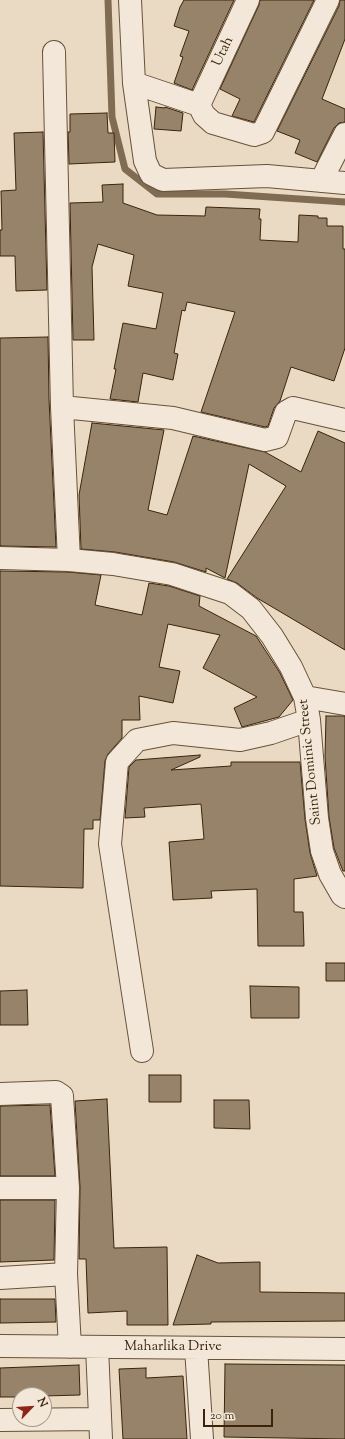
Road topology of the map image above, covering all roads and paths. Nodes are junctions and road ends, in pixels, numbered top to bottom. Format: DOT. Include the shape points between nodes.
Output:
graph roads {
  1 [pos="130,0"];
  2 [pos="248,0"];
  3 [pos="328,0"];
  4 [pos="54,52"];
  5 [pos="134,83"];
  6 [pos="199,105"];
  7 [pos="345,134"];
  8 [pos="321,181"];
  9 [pos="345,183"];
  10 [pos="62,407"];
  11 [pos="345,420"];
  12 [pos="0,558"];
  13 [pos="69,560"];
  14 [pos="305,696"];
  15 [pos="345,704"];
  16 [pos="309,720"];
  17 [pos="345,897"];
  18 [pos="142,1051"];
  19 [pos="0,1094"];
  20 [pos="0,1188"];
  21 [pos="68,1188"];
  22 [pos="66,1274"];
  23 [pos="0,1278"];
  24 [pos="0,1346"];
  25 [pos="70,1347"];
  26 [pos="97,1347"];
  27 [pos="196,1348"];
  28 [pos="345,1349"];
  29 [pos="0,1420"];
  30 [pos="100,1429"];
  31 [pos="202,1439"];
  1 -- 5 [label="street"];
  2 -- 6 [label="street, Utah"];
  3 -- 6 [label="street" via="263,132 254,135 213,123 204,115"];
  4 -- 10 [label="street"];
  5 -- 6 [label="street"];
  5 -- 8 [label="street" via="145,161 151,174 163,180 267,176"];
  7 -- 8 [label="street"];
  8 -- 9 [label="street"];
  10 -- 11 [label="street" via="173,418 265,440 277,437 286,412 293,408"];
  10 -- 13 [label="street"];
  12 -- 13 [label="street, Saint Dominic Street"];
  13 -- 14 [label="street, Saint Dominic Street" via="172,574 230,593 251,608 272,636"];
  14 -- 15 [label="street"];
  14 -- 16 [label="street, Saint Dominic Street"];
  16 -- 17 [label="street, Saint Dominic Street" via="322,851 330,874"];
  16 -- 18 [label="street" via="240,740 173,733 137,740 117,762 110,844"];
  19 -- 21 [label="street" via="56,1092 62,1096"];
  20 -- 21 [label="street"];
  21 -- 22 [label="street"];
  22 -- 23 [label="street"];
  22 -- 25 [label="street"];
  24 -- 25 [label="street, Maharlika Drive"];
  25 -- 26 [label="street, Maharlika Drive"];
  26 -- 27 [label="street, Maharlika Drive"];
  26 -- 30 [label="street"];
  27 -- 28 [label="street, Maharlika Drive"];
  27 -- 31 [label="street"];
  29 -- 30 [label="street"];
}
